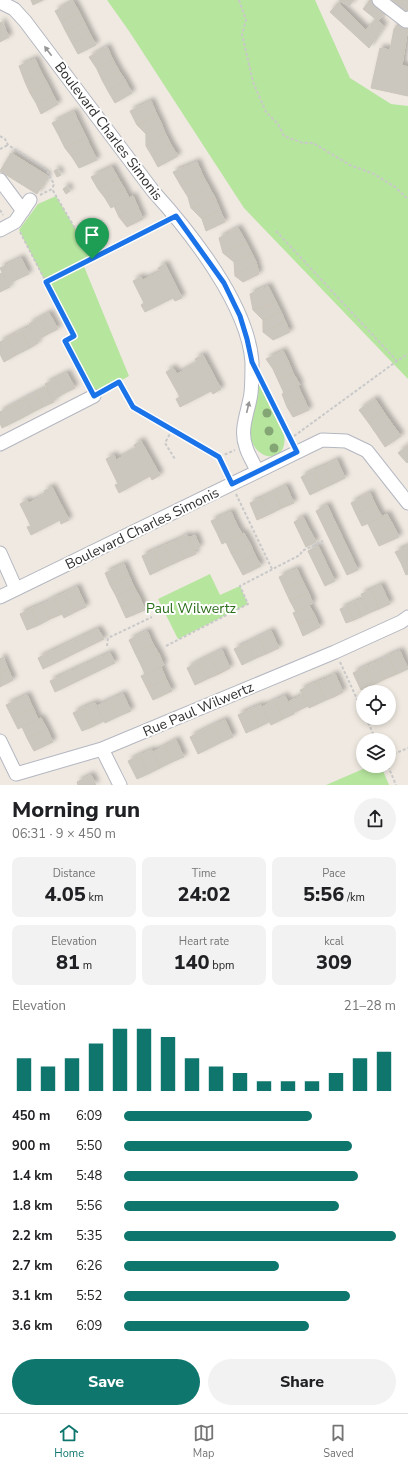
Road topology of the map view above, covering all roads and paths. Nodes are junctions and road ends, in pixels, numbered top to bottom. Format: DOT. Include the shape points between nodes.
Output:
graph roads {
  1 [pos="239,0"];
  2 [pos="379,0"];
  3 [pos="0,2"];
  4 [pos="408,18"];
  5 [pos="0,136"];
  6 [pos="8,145"];
  7 [pos="0,149"];
  8 [pos="0,180"];
  9 [pos="52,189"];
  10 [pos="408,199"];
  11 [pos="26,206"];
  12 [pos="176,216"];
  13 [pos="15,222"];
  14 [pos="0,230"];
  15 [pos="276,232"];
  16 [pos="92,259"];
  17 [pos="46,282"];
  18 [pos="408,354"];
  19 [pos="397,361"];
  20 [pos="262,383"];
  21 [pos="94,396"];
  22 [pos="172,430"];
  23 [pos="290,439"];
  24 [pos="0,444"];
  25 [pos="245,445"];
  26 [pos="297,452"];
  27 [pos="219,457"];
  28 [pos="175,459"];
  29 [pos="257,471"];
  30 [pos="232,484"];
  31 [pos="408,503"];
  32 [pos="323,540"];
  33 [pos="0,553"];
  34 [pos="272,569"];
  35 [pos="16,589"];
  36 [pos="0,597"];
  37 [pos="152,617"];
  38 [pos="408,617"];
  39 [pos="107,646"];
  40 [pos="166,646"];
  41 [pos="335,652"];
  42 [pos="356,697"];
  43 [pos="0,741"];
  44 [pos="408,748"];
  45 [pos="102,749"];
  46 [pos="396,753"];
  47 [pos="391,773"];
  48 [pos="120,785"];
  49 [pos="396,785"];
  1 -- 10 [label="path" via="246,20 242,34 253,82 266,112 278,124 284,136 303,143 313,143 350,165 374,174"];
  2 -- 4 [label="street" via="406,21"];
  12 -- 3 [label="street, Boulevard Charles Simonis, one-way" via="153,191 25,21 14,9"];
  5 -- 6 [label="path"];
  6 -- 7 [label="path"];
  6 -- 9 [label="path" via="46,169 54,184"];
  8 -- 11 [label="street"];
  9 -- 11 [label="path"];
  9 -- 16 [label="path"];
  11 -- 13 [label="street"];
  12 -- 16 [label="path"];
  25 -- 12 [label="street, Boulevard Charles Simonis, one-way" via="244,423 251,393 252,362 247,339 240,316 224,283"];
  13 -- 14 [label="street"];
  13 -- 17 [label="path"];
  15 -- 19 [label="path"];
  16 -- 17 [label="path"];
  17 -- 21 [label="path" via="74,336 65,341"];
  18 -- 19 [label="path"];
  19 -- 23 [label="path"];
  20 -- 23 [label="path"];
  21 -- 22 [label="path" via="119,382 133,407"];
  21 -- 24 [label="street"];
  22 -- 27 [label="path"];
  22 -- 28 [label="path" via="165,443"];
  23 -- 26 [label="path"];
  25 -- 27 [label="path"];
  25 -- 29 [label="street, Boulevard Charles Simonis"];
  26 -- 29 [label="street"];
  26 -- 31 [label="street" via="322,440 346,440 367,450"];
  27 -- 30 [label="path"];
  29 -- 30 [label="street, Boulevard Charles Simonis"];
  30 -- 34 [label="path"];
  30 -- 35 [label="street, Boulevard Charles Simonis"];
  32 -- 34 [label="path"];
  33 -- 35 [label="street"];
  34 -- 40 [label="path" via="240,586 248,604"];
  35 -- 36 [label="street, Boulevard Charles Simonis"];
  37 -- 39 [label="path" via="108,638"];
  38 -- 41 [label="street, Rue Paul Wilwertz"];
  41 -- 42 [label="path"];
  41 -- 45 [label="street, Rue Paul Wilwertz"];
  43 -- 45 [label="street, Rue Paul Wilwertz" via="16,774"];
  44 -- 46 [label="path"];
  45 -- 48 [label="street"];
  47 -- 49 [label="path"];
}
